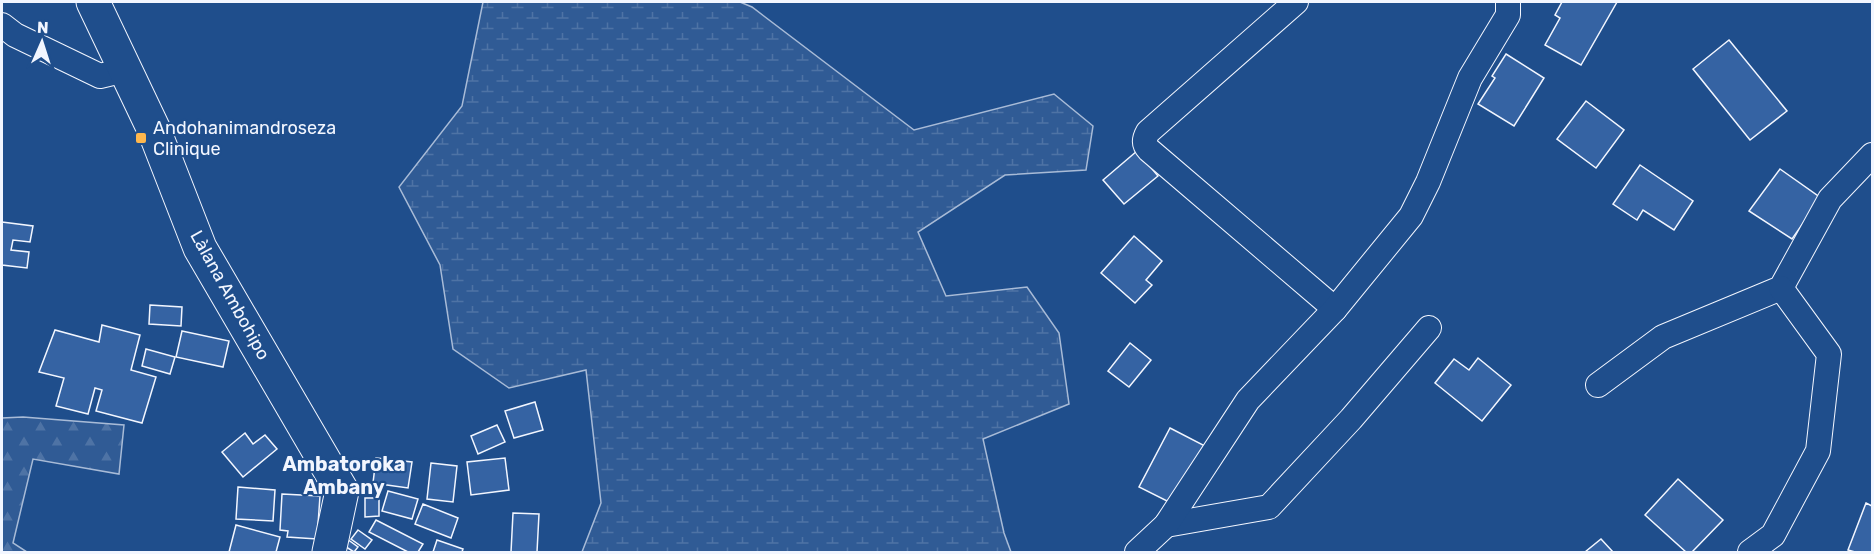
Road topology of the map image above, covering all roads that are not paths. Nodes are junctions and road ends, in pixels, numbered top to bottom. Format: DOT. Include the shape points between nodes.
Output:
graph roads {
  1 [pos="93,2"];
  2 [pos="1296,2"];
  3 [pos="1508,2"];
  4 [pos="2,25"];
  5 [pos="124,70"];
  6 [pos="1872,155"];
  7 [pos="1781,288"];
  8 [pos="1335,309"];
  9 [pos="1429,328"];
  10 [pos="1598,385"];
  11 [pos="1166,525"];
  12 [pos="329,552"];
  13 [pos="1137,552"];
  14 [pos="1750,552"];
  1 -- 5 [label="street, Làlana Ambohipo"];
  2 -- 8 [label="street" via="1148,132 1144,141 1149,150"];
  3 -- 8 [label="street" via="1508,15 1470,78 1411,216"];
  4 -- 5 [label="street" via="100,76"];
  5 -- 12 [label="street, Làlana Ambohipo" via="154,130 200,248 342,490"];
  6 -- 7 [label="street" via="1830,199"];
  7 -- 10 [label="street" via="1663,337"];
  7 -- 14 [label="street" via="1829,354 1818,451 1773,535"];
  8 -- 11 [label="street" via="1248,400"];
  9 -- 11 [label="street" via="1269,507"];
  11 -- 13 [label="street"];
}
